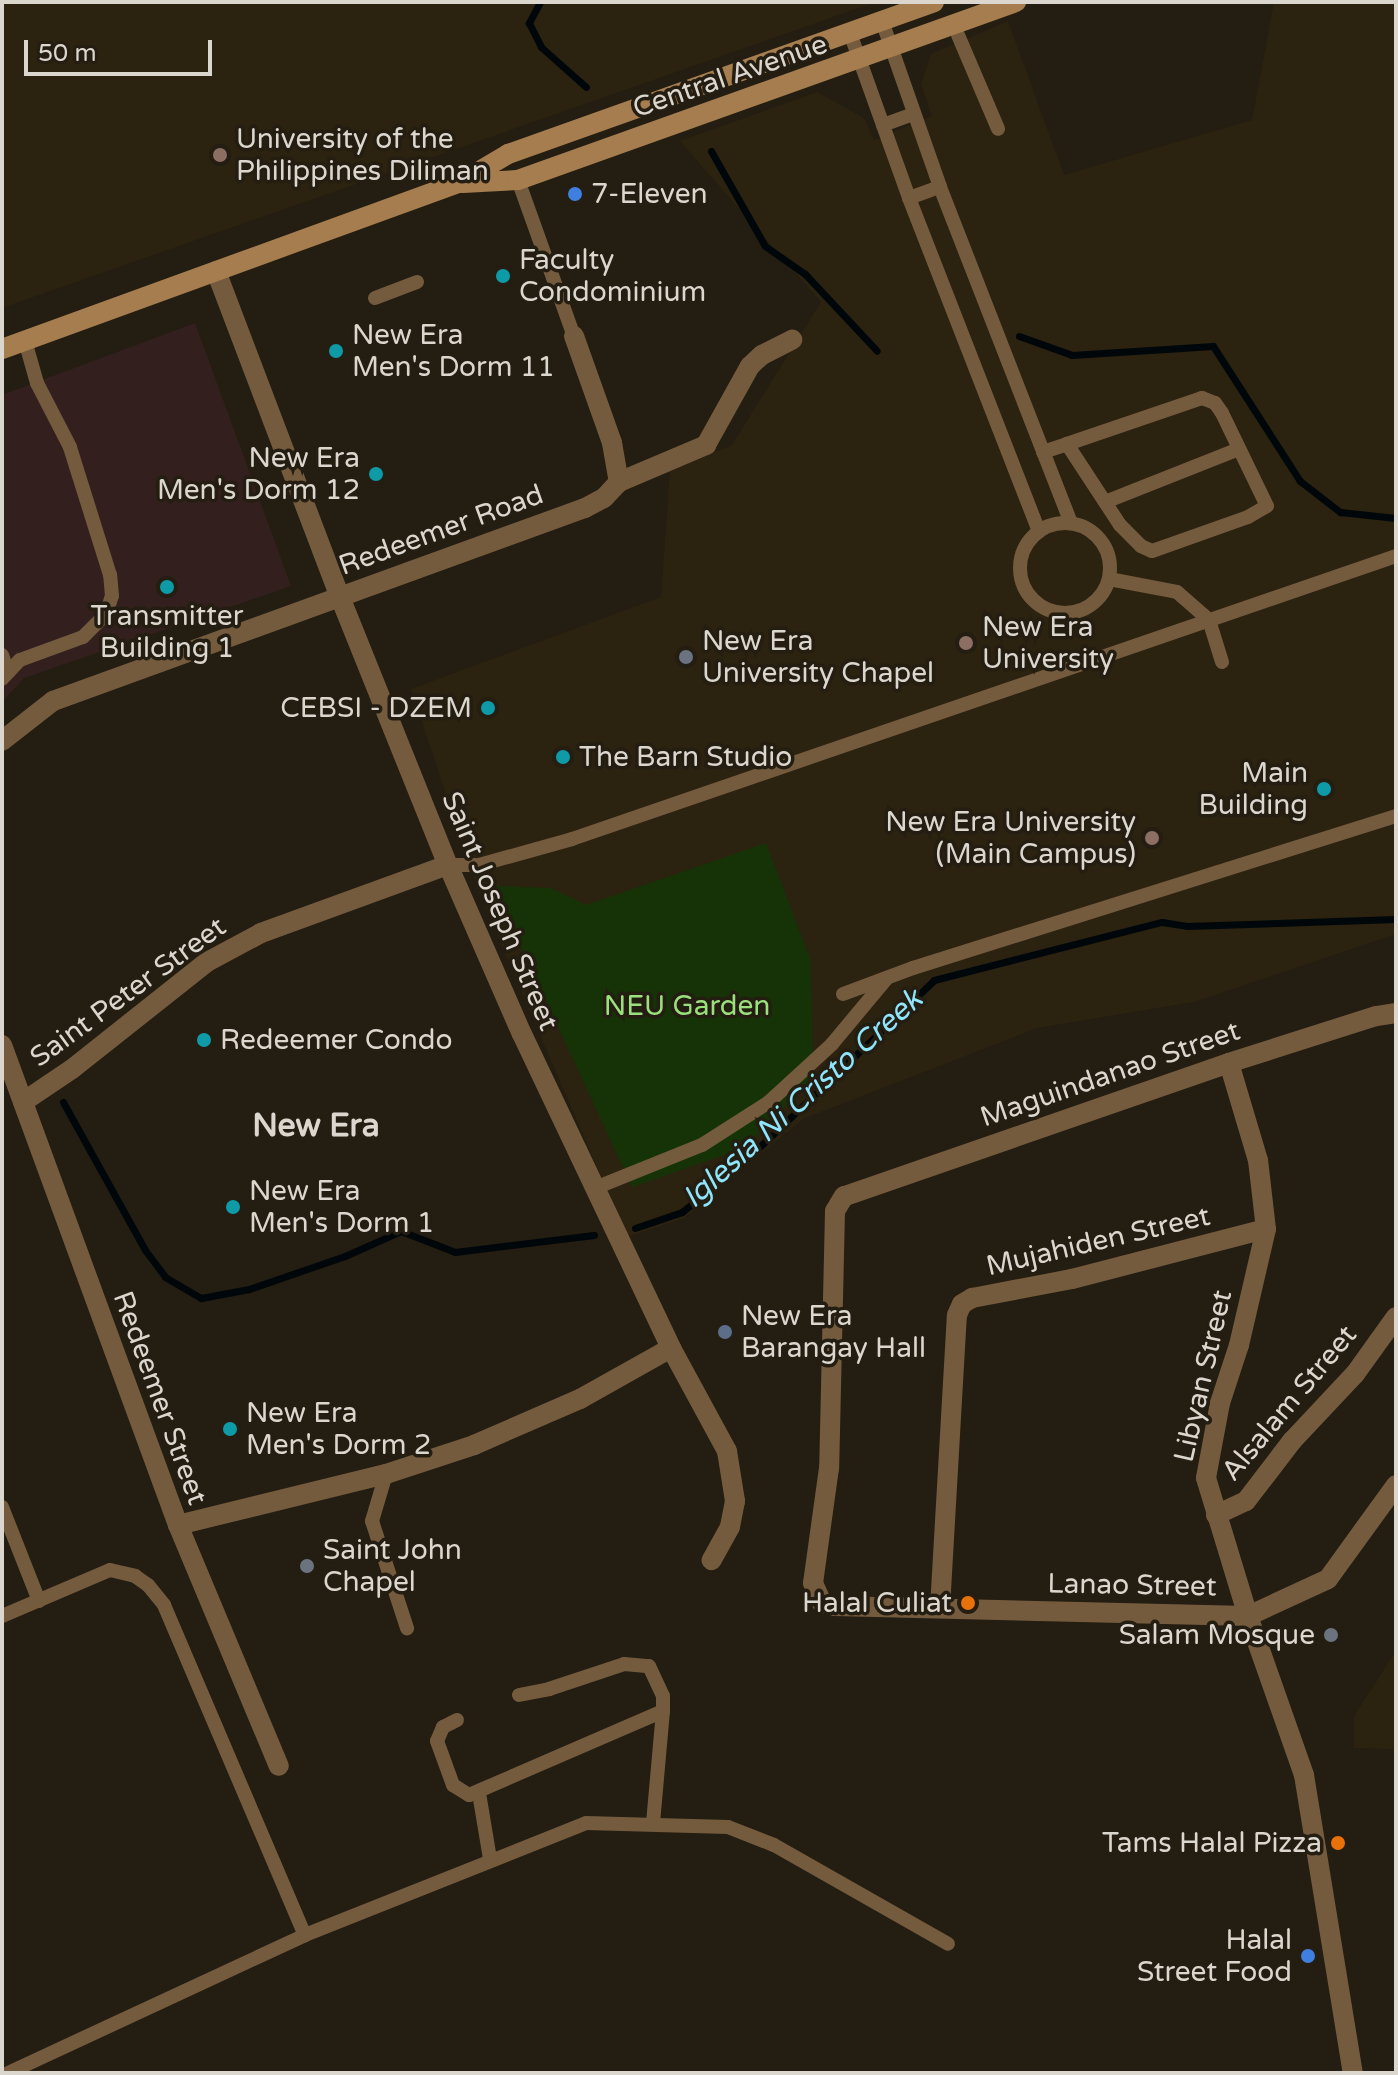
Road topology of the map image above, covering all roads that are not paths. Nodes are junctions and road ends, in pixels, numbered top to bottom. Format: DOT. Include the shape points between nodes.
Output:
graph roads {
  1 [pos="934,2"];
  2 [pos="1016,2"];
  3 [pos="887,13"];
  4 [pos="850,33"];
  5 [pos="958,35"];
  6 [pos="891,49"];
  7 [pos="859,60"];
  8 [pos="914,114"];
  9 [pos="883,125"];
  10 [pos="998,129"];
  11 [pos="518,180"];
  12 [pos="459,183"];
  13 [pos="940,187"];
  14 [pos="909,198"];
  15 [pos="216,271"];
  16 [pos="417,282"];
  17 [pos="375,298"];
  18 [pos="574,336"];
  19 [pos="792,340"];
  20 [pos="25,341"];
  21 [pos="2,349"];
  22 [pos="1067,444"];
  23 [pos="1239,449"];
  24 [pos="1043,452"];
  25 [pos="619,482"];
  26 [pos="1105,502"];
  27 [pos="1071,523"];
  28 [pos="1039,532"];
  29 [pos="1396,556"];
  30 [pos="1109,579"];
  31 [pos="340,597"];
  32 [pos="1209,620"];
  33 [pos="2,655"];
  34 [pos="1222,662"];
  35 [pos="5,676"];
  36 [pos="2,741"];
  37 [pos="1396,816"];
  38 [pos="448,865"];
  39 [pos="887,977"];
  40 [pos="843,994"];
  41 [pos="1396,1013"];
  42 [pos="2,1045"];
  43 [pos="1229,1063"];
  44 [pos="23,1102"];
  45 [pos="595,1188"];
  46 [pos="1266,1229"];
  47 [pos="1396,1317"];
  48 [pos="671,1348"];
  49 [pos="386,1474"];
  50 [pos="1396,1485"];
  51 [pos="2,1507"];
  52 [pos="1216,1515"];
  53 [pos="178,1525"];
  54 [pos="712,1560"];
  55 [pos="815,1595"];
  56 [pos="39,1601"];
  57 [pos="940,1608"];
  58 [pos="2,1616"];
  59 [pos="1248,1616"];
  60 [pos="407,1628"];
  61 [pos="519,1695"];
  62 [pos="663,1711"];
  63 [pos="457,1720"];
  64 [pos="279,1766"];
  65 [pos="479,1793"];
  66 [pos="653,1823"];
  67 [pos="490,1859"];
  68 [pos="305,1935"];
  69 [pos="948,1944"];
  70 [pos="8,2073"];
  71 [pos="1353,2073"];
  1 -- 3 [label="main road, Central Avenue"];
  2 -- 6 [label="main road, Central Avenue"];
  3 -- 4 [label="main road, Central Avenue"];
  3 -- 6 [label="lane"];
  4 -- 7 [label="lane"];
  4 -- 12 [label="main road, Central Avenue" via="508,154"];
  5 -- 10 [label="lane"];
  6 -- 7 [label="main road, Central Avenue"];
  6 -- 8 [label="lane"];
  7 -- 9 [label="lane"];
  7 -- 11 [label="main road, Central Avenue"];
  8 -- 9 [label="lane"];
  8 -- 13 [label="lane"];
  9 -- 14 [label="lane"];
  11 -- 12 [label="main road, Central Avenue"];
  11 -- 18 [label="lane"];
  12 -- 15 [label="main road, Central Avenue"];
  13 -- 14 [label="lane"];
  13 -- 24 [label="lane"];
  14 -- 28 [label="lane"];
  15 -- 20 [label="main road, Central Avenue"];
  15 -- 31 [label="street, Saint Joseph Street"];
  16 -- 17 [label="lane"];
  18 -- 25 [label="street" via="612,443"];
  19 -- 25 [label="street, Redeemer Road" via="750,366 706,445"];
  20 -- 21 [label="main road, Central Avenue"];
  20 -- 35 [label="lane" via="37,383 70,447 112,596 106,614 83,637 20,660"];
  22 -- 23 [label="lane" via="1202,398 1215,403"];
  22 -- 24 [label="lane"];
  22 -- 26 [label="lane"];
  23 -- 26 [label="lane"];
  23 -- 26 [label="lane" via="1267,506 1248,517 1152,551 1120,525"];
  24 -- 27 [label="lane"];
  25 -- 31 [label="street, Redeemer Road" via="585,508"];
  27 -- 28 [label="lane"];
  27 -- 30 [label="lane" via="1103,542"];
  28 -- 30 [label="lane" via="1027,544 1020,569 1036,603 1072,612 1095,601"];
  29 -- 32 [label="lane"];
  30 -- 32 [label="lane" via="1177,592"];
  31 -- 36 [label="street, Redeemer Road" via="53,701"];
  31 -- 38 [label="street, Saint Joseph Street"];
  32 -- 34 [label="lane"];
  32 -- 38 [label="lane" via="572,839 479,865"];
  33 -- 35 [label="lane"];
  37 -- 39 [label="lane"];
  38 -- 44 [label="street, Saint Peter Street" via="274,928 207,962"];
  38 -- 45 [label="street, Saint Joseph Street"];
  39 -- 40 [label="lane"];
  39 -- 45 [label="lane" via="832,1044 769,1102 702,1145"];
  41 -- 43 [label="street, Maguindanao Street"];
  42 -- 44 [label="street, Redeemer Street"];
  43 -- 46 [label="street, Libyan Street" via="1258,1160"];
  43 -- 55 [label="street, Maguindanao Street" via="844,1196 835,1211 832,1420"];
  44 -- 53 [label="street, Redeemer Street"];
  45 -- 48 [label="street, Saint Joseph Street"];
  46 -- 52 [label="street, Libyan Street" via="1210,1454 1206,1478"];
  46 -- 57 [label="street, Mujahiden Street" via="962,1304 957,1315"];
  47 -- 52 [label="street, Alsalam Street" via="1355,1374 1292,1441 1246,1501"];
  48 -- 49 [label="street" via="527,1425"];
  48 -- 54 [label="street, Saint Joseph Street" via="720,1434 732,1470 735,1501 730,1527"];
  49 -- 53 [label="street"];
  49 -- 60 [label="lane" via="372,1521"];
  50 -- 59 [label="street, Lanao Street" via="1328,1579"];
  51 -- 56 [label="lane"];
  52 -- 59 [label="street, Libyan Street"];
  53 -- 64 [label="street, Redeemer Street"];
  55 -- 57 [label="street, Lanao Street" via="835,1606"];
  56 -- 58 [label="lane"];
  56 -- 68 [label="lane" via="110,1570 135,1576 164,1605"];
  57 -- 59 [label="street, Lanao Street"];
  59 -- 71 [label="street, Libyan Street" via="1304,1775"];
  61 -- 62 [label="lane" via="637,1663 649,1666 663,1696"];
  62 -- 65 [label="lane"];
  62 -- 66 [label="lane"];
  63 -- 65 [label="lane" via="443,1727 437,1741 453,1785 469,1795"];
  65 -- 67 [label="lane"];
  66 -- 67 [label="lane" via="586,1823"];
  66 -- 69 [label="lane" via="728,1827 774,1845"];
  67 -- 68 [label="lane"];
  68 -- 70 [label="lane"];
}
